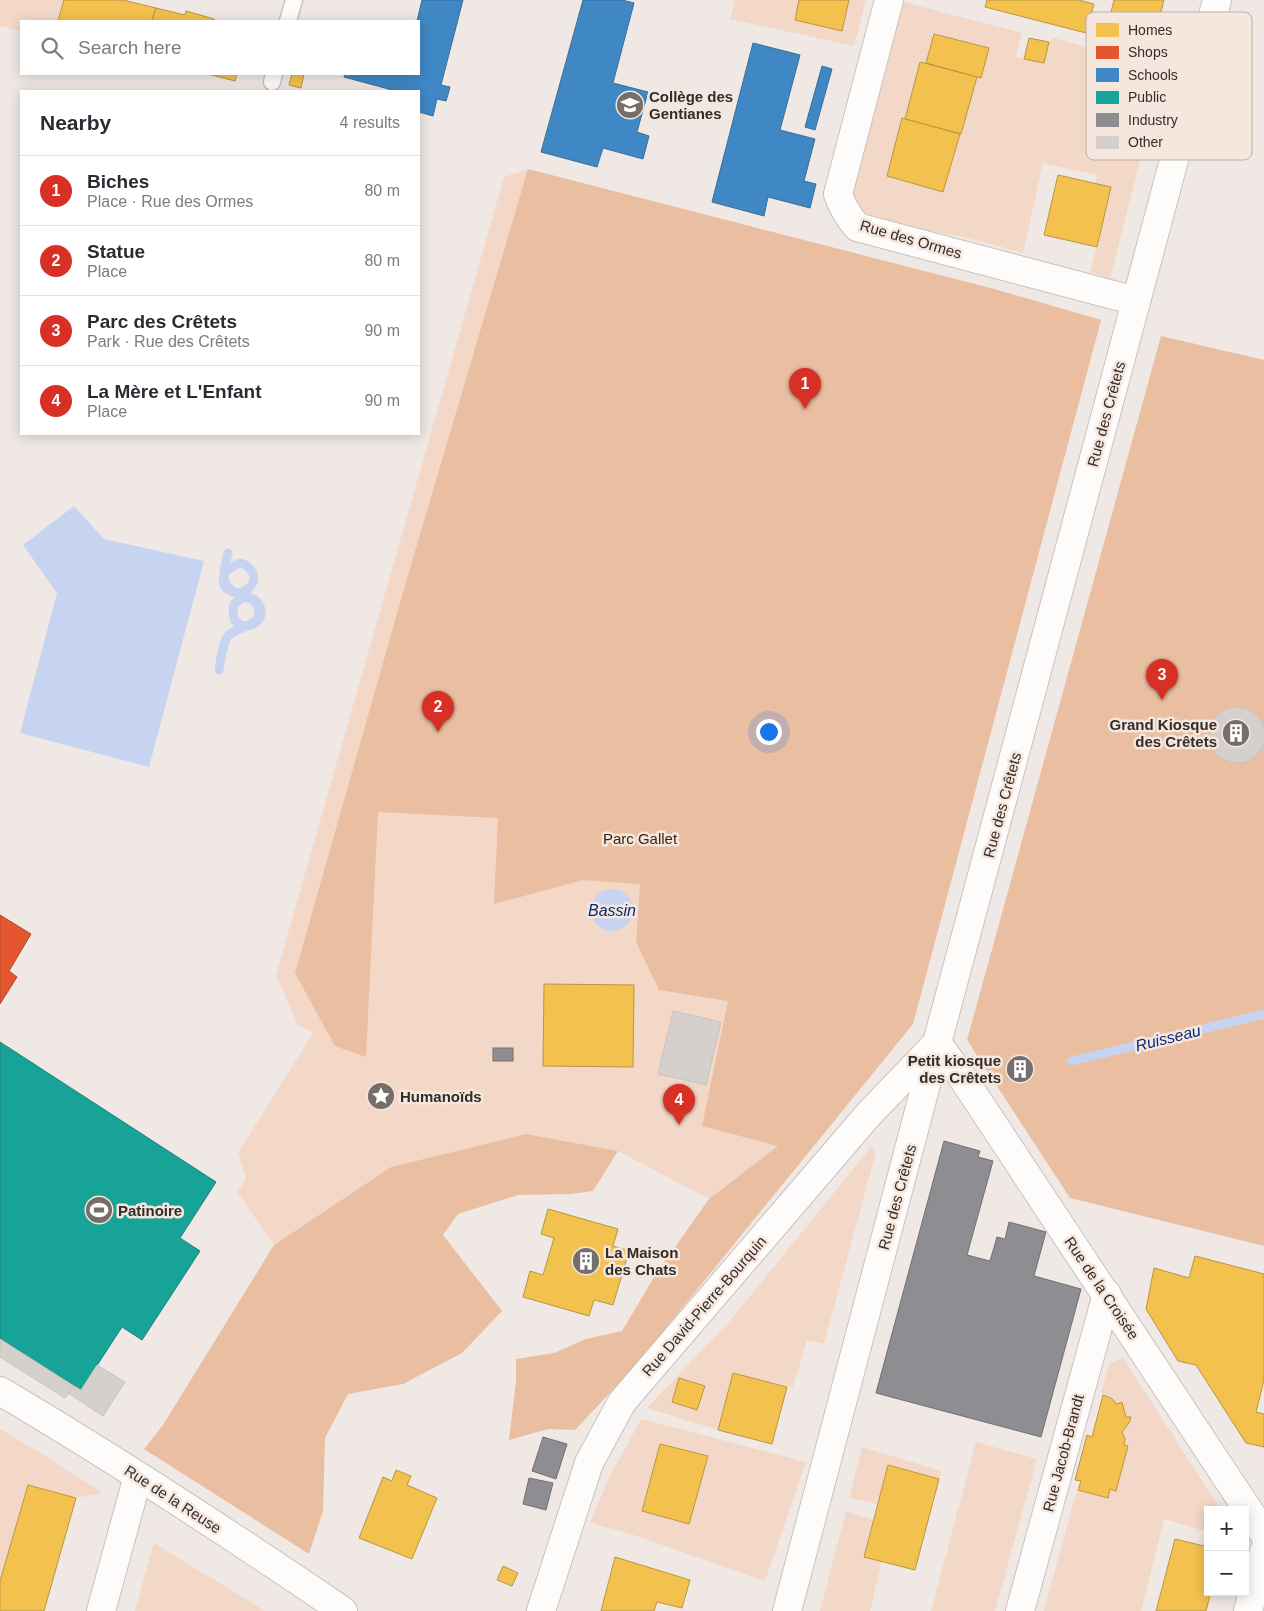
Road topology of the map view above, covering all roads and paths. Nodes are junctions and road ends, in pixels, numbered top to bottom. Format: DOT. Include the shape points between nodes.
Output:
graph roads {
  1 [pos="294,0"];
  2 [pos="889,0"];
  3 [pos="288,20"];
  4 [pos="1174,160"];
  5 [pos="1136,301"];
  6 [pos="937,1043"];
  7 [pos="1106,1294"];
  8 [pos="0,1392"];
  9 [pos="138,1476"];
  10 [pos="1264,1534"];
  11 [pos="1264,1551"];
  12 [pos="101,1611"];
  13 [pos="344,1611"];
  14 [pos="541,1611"];
  15 [pos="787,1611"];
  16 [pos="1020,1611"];
  17 [pos="1248,1611"];
  1 -- 3 [label="lane"];
  2 -- 5 [label="street, Rue des Ormes" via="838,194 848,216 857,226"];
  4 -- 5 [label="street, Rue des Crêtets"];
  5 -- 6 [label="street, Rue des Crêtets"];
  6 -- 7 [label="street, Rue de la Croisée"];
  6 -- 14 [label="street, Rue David-Pierre-Bourquin" via="868,1115 622,1402 589,1464"];
  6 -- 15 [label="street, Rue des Crêtets"];
  7 -- 10 [label="street, Rue de la Croisée"];
  7 -- 16 [label="street, Rue Jacob-Brandt"];
  8 -- 9 [label="street, Rue de la Reuse"];
  9 -- 12 [label="street"];
  9 -- 13 [label="street, Rue de la Reuse"];
  11 -- 17 [label="street"];
}
